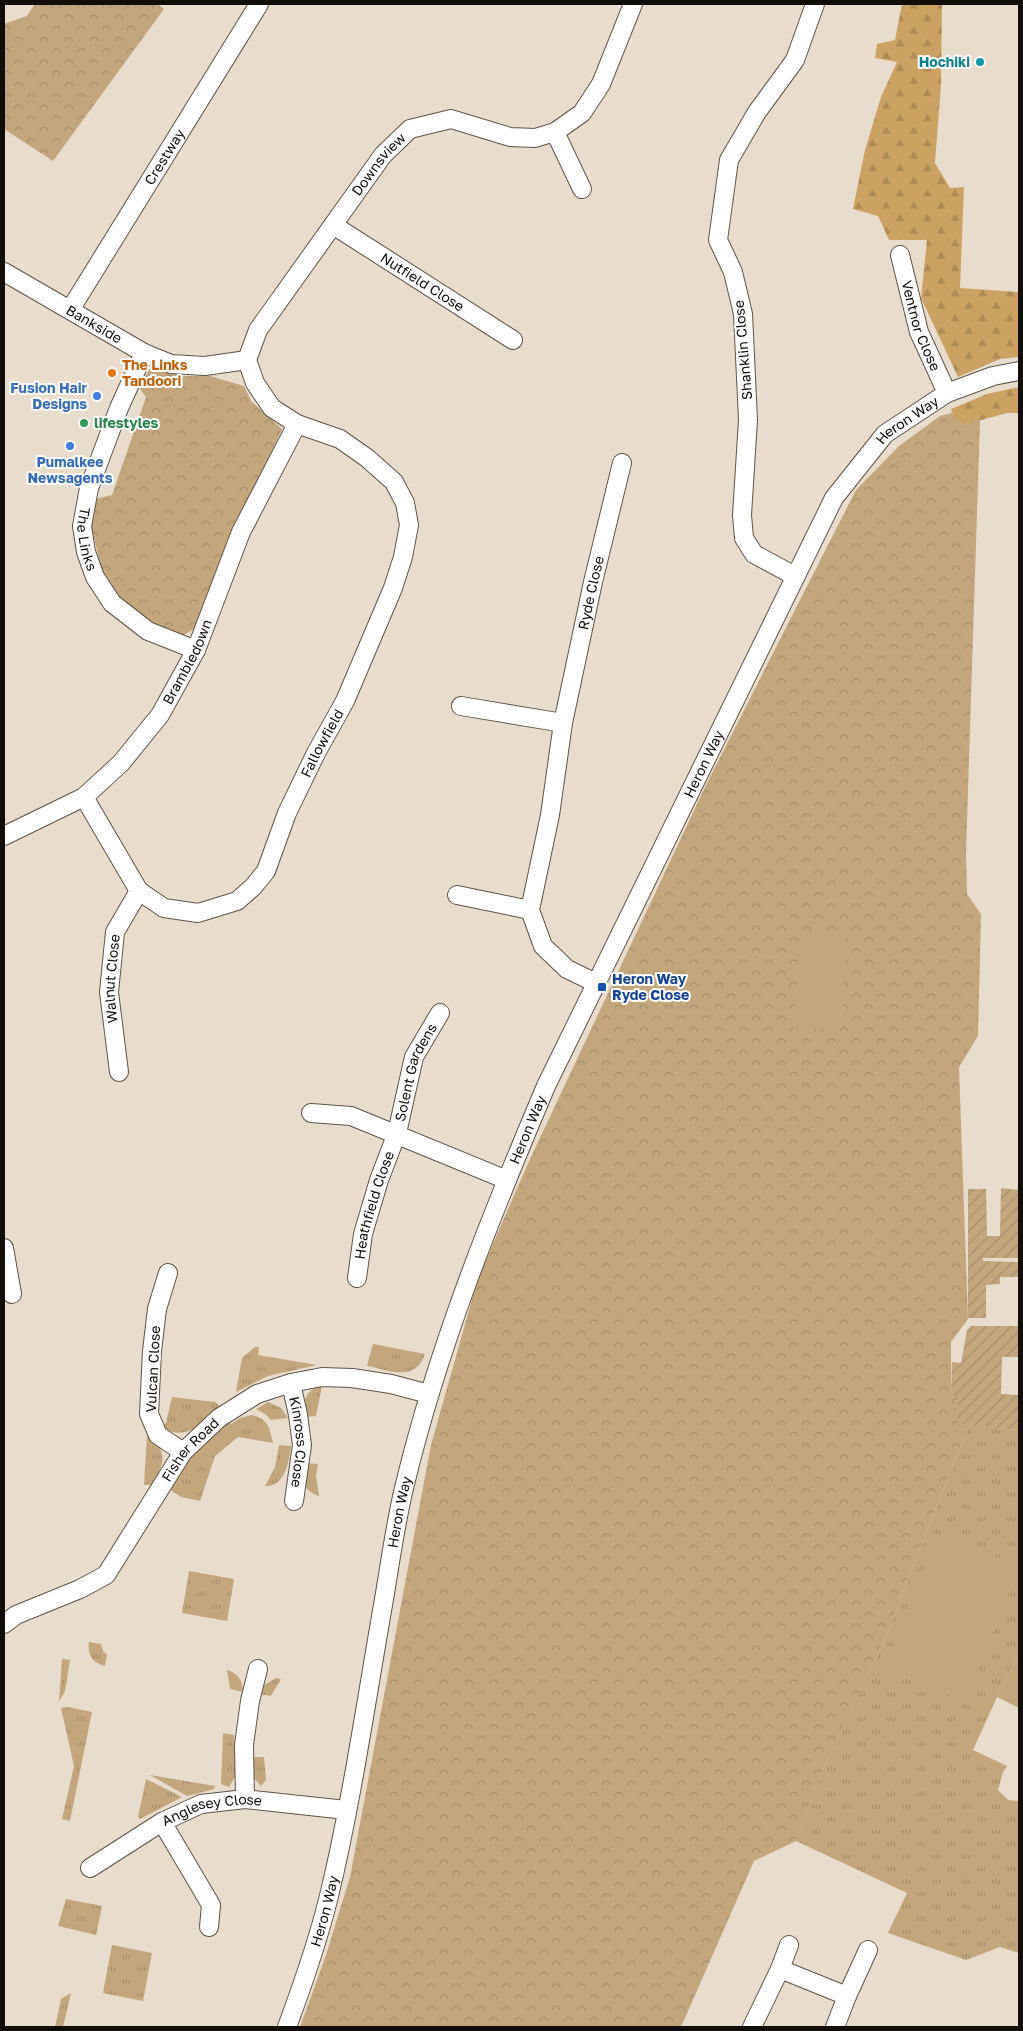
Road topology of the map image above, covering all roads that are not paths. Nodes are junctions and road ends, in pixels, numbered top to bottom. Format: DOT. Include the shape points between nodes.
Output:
graph roads {
  1 [pos="259,4"];
  2 [pos="633,4"];
  3 [pos="815,4"];
  4 [pos="555,132"];
  5 [pos="582,189"];
  6 [pos="333,225"];
  7 [pos="900,255"];
  8 [pos="4,272"];
  9 [pos="70,310"];
  10 [pos="513,340"];
  11 [pos="144,353"];
  12 [pos="247,360"];
  13 [pos="1019,371"];
  14 [pos="947,393"];
  15 [pos="297,424"];
  16 [pos="622,463"];
  17 [pos="795,576"];
  18 [pos="196,650"];
  19 [pos="461,706"];
  20 [pos="563,724"];
  21 [pos="84,797"];
  22 [pos="4,836"];
  23 [pos="139,891"];
  24 [pos="458,895"];
  25 [pos="530,910"];
  26 [pos="598,984"];
  27 [pos="440,1013"];
  28 [pos="119,1072"];
  29 [pos="311,1113"];
  30 [pos="396,1133"];
  31 [pos="507,1180"];
  32 [pos="4,1248"];
  33 [pos="168,1273"];
  34 [pos="357,1278"];
  35 [pos="12,1294"];
  36 [pos="291,1383"];
  37 [pos="429,1394"];
  38 [pos="183,1452"];
  39 [pos="294,1501"];
  40 [pos="4,1624"];
  41 [pos="258,1669"];
  42 [pos="246,1799"];
  43 [pos="346,1810"];
  44 [pos="162,1822"];
  45 [pos="90,1868"];
  46 [pos="209,1927"];
  47 [pos="788,1945"];
  48 [pos="868,1950"];
  49 [pos="780,1969"];
  50 [pos="846,1996"];
  51 [pos="287,2027"];
  52 [pos="752,2027"];
  53 [pos="836,2027"];
  1 -- 9 [label="street, Crestway"];
  2 -- 4 [label="street, Downsview" via="602,84 582,112"];
  3 -- 17 [label="street, Shanklin Close" via="795,60 757,112 729,160 718,240 733,272 743,314 748,420 742,515 744,538 754,554"];
  4 -- 5 [label="street"];
  4 -- 6 [label="street, Downsview" via="535,138 510,137 451,119 410,129 382,155"];
  6 -- 10 [label="street, Nutfield Close"];
  6 -- 12 [label="street, Downsview" via="258,330"];
  7 -- 14 [label="street, Ventnor Close" via="919,332"];
  8 -- 9 [label="street, Bankside"];
  9 -- 11 [label="street, Bankside"];
  11 -- 12 [label="street, Bankside" via="171,364 205,366"];
  11 -- 18 [label="street, The Links" via="89,488 82,526 86,552 95,577 112,603 148,631"];
  12 -- 15 [label="street" via="255,383 272,408"];
  13 -- 14 [label="street, Heron Way" via="993,376"];
  14 -- 17 [label="street, Heron Way" via="885,434 834,498"];
  15 -- 18 [label="street, Brambledown" via="241,532"];
  15 -- 23 [label="street, Fallowfield" via="340,439 394,482 405,503 409,525 393,588 345,701 287,813 266,871 253,887 237,901 198,913 164,908"];
  16 -- 20 [label="street, Ryde Close"];
  17 -- 26 [label="street, Heron Way"];
  18 -- 21 [label="street, Brambledown" via="160,715 121,763"];
  19 -- 20 [label="street"];
  20 -- 25 [label="street, Ryde Close" via="550,815"];
  21 -- 22 [label="street, Brambledown"];
  21 -- 23 [label="street, Fallowfield"];
  23 -- 28 [label="street, Walnut Close" via="115,932 109,992"];
  24 -- 25 [label="street"];
  25 -- 26 [label="street" via="543,946 567,969"];
  26 -- 31 [label="street, Heron Way" via="546,1086"];
  27 -- 30 [label="street, Solent Gardens" via="414,1058"];
  29 -- 30 [label="street, Heathfield Close" via="352,1116"];
  30 -- 31 [label="street, Heathfield Close"];
  30 -- 34 [label="street, Heathfield Close" via="363,1234"];
  31 -- 37 [label="street, Heron Way" via="459,1304"];
  32 -- 35 [label="street"];
  33 -- 38 [label="street, Vulcan Close" via="157,1309 149,1414 158,1435"];
  36 -- 37 [label="street, Fisher Road" via="322,1377 352,1378"];
  36 -- 38 [label="street, Fisher Road" via="257,1394 224,1414"];
  36 -- 39 [label="street, Kinross Close" via="302,1445"];
  37 -- 43 [label="street, Heron Way" via="404,1486"];
  38 -- 40 [label="street, Fisher Road" via="106,1575 16,1615"];
  41 -- 42 [label="street" via="244,1745"];
  42 -- 43 [label="street, Anglesey Close"];
  42 -- 44 [label="street, Anglesey Close" via="201,1804"];
  43 -- 51 [label="street, Heron Way" via="328,1897 308,1970"];
  44 -- 45 [label="street, Anglesey Close"];
  44 -- 46 [label="street" via="211,1905"];
  47 -- 49 [label="street"];
  48 -- 50 [label="street"];
  49 -- 50 [label="street"];
  49 -- 52 [label="street"];
  50 -- 53 [label="street"];
}
